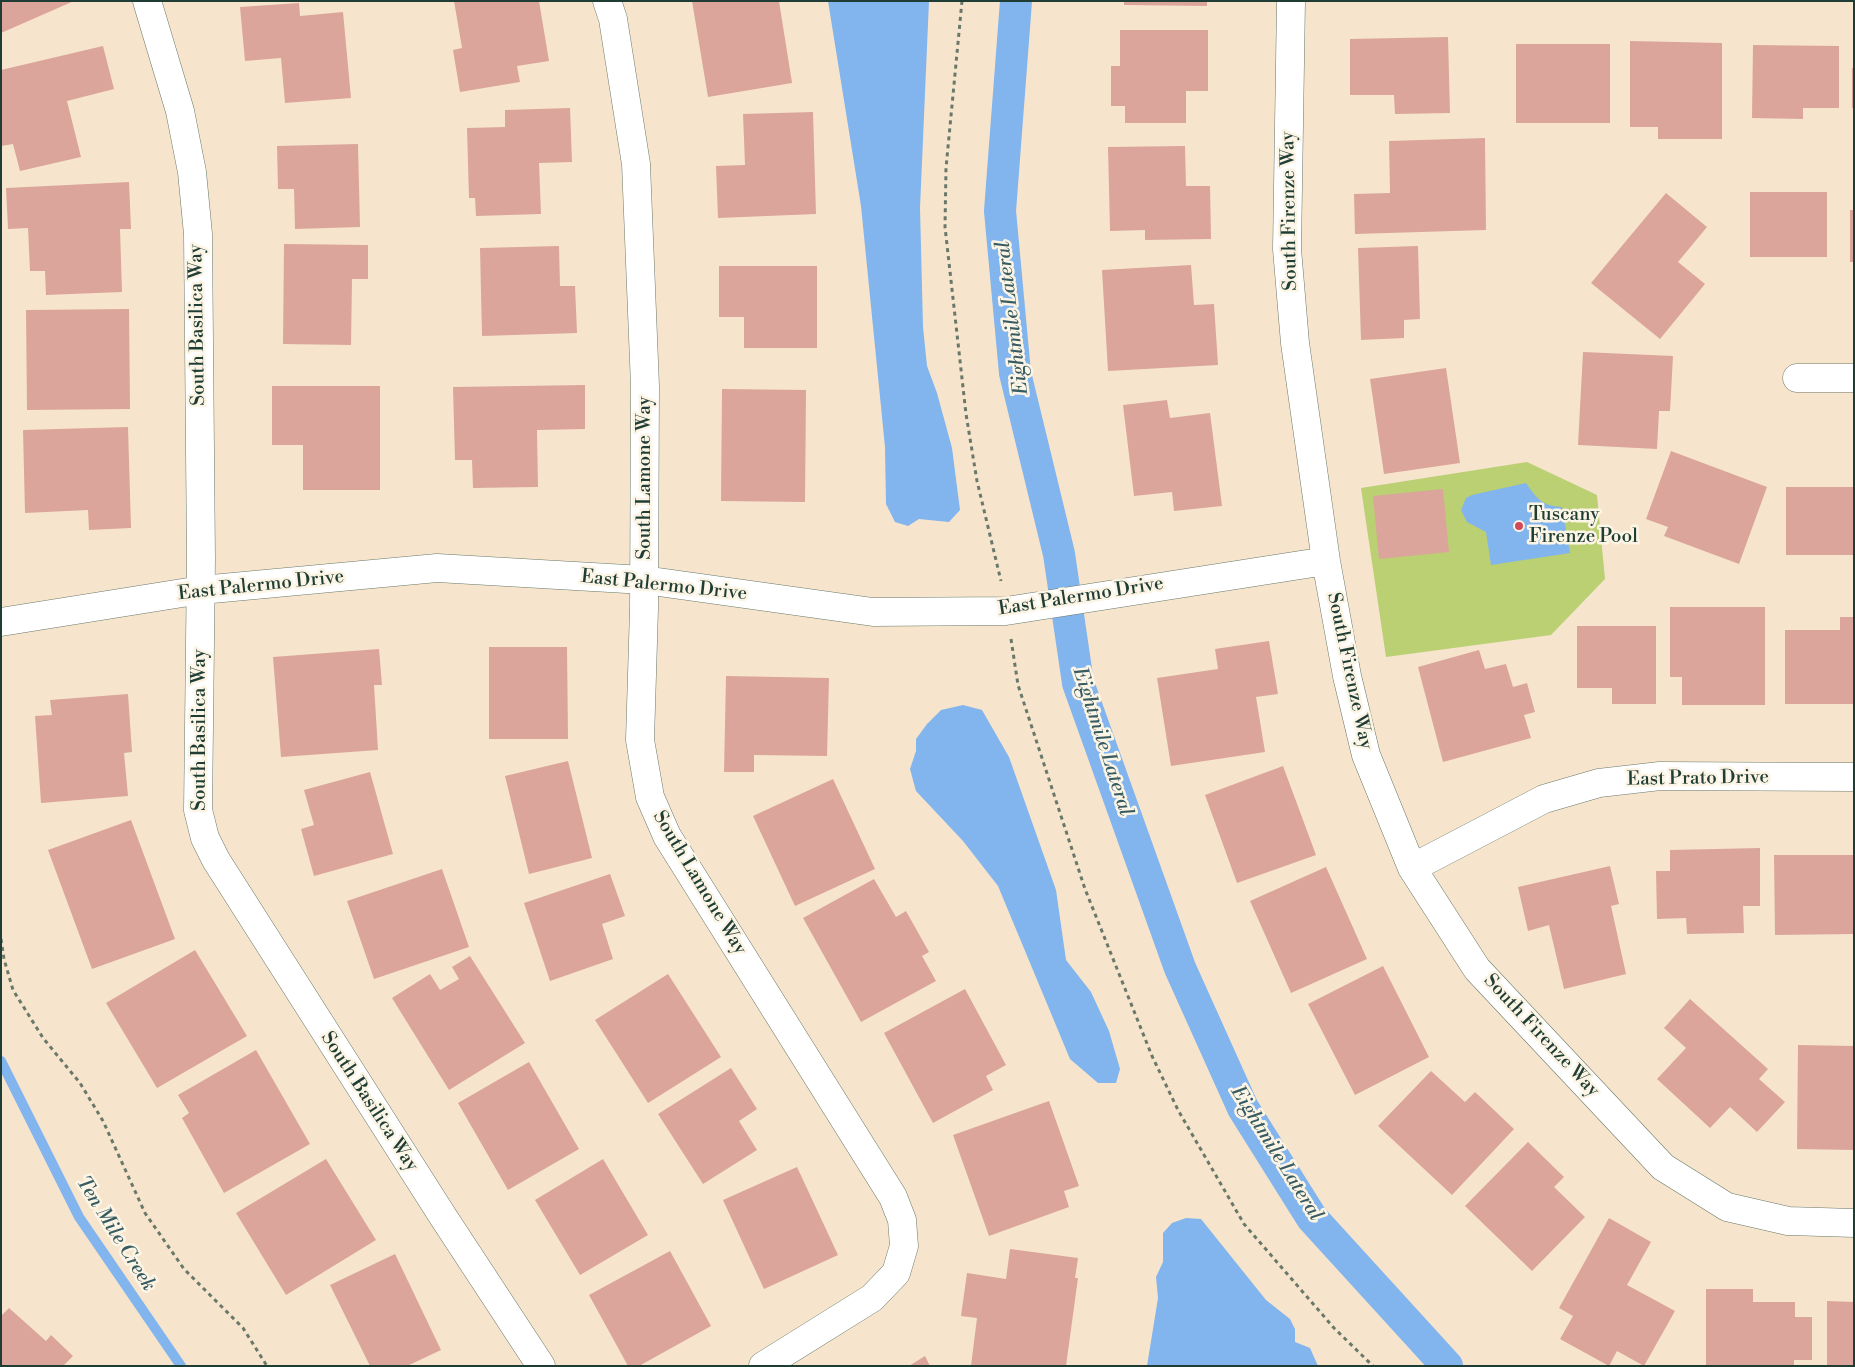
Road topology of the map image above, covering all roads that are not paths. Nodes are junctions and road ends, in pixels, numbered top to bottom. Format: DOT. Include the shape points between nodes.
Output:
graph roads {
  1 [pos="147,1"];
  2 [pos="607,1"];
  3 [pos="1291,1"];
  4 [pos="1797,378"];
  5 [pos="1854,378"];
  6 [pos="1326,561"];
  7 [pos="644,580"];
  8 [pos="200,590"];
  9 [pos="1,622"];
  10 [pos="1854,777"];
  11 [pos="1412,868"];
  12 [pos="1854,1223"];
  13 [pos="542,1366"];
  14 [pos="762,1366"];
  1 -- 8 [label="street, South Basilica Way" via="180,111 192,172 197,225"];
  2 -- 7 [label="street, South Lamone Way" via="614,19 636,164 645,386"];
  3 -- 6 [label="street, South Firenze Way" via="1287,249 1295,343"];
  4 -- 5 [label="street"];
  6 -- 7 [label="street, East Palermo Drive" via="1006,611 873,612"];
  6 -- 11 [label="street, South Firenze Way" via="1347,676 1366,755"];
  7 -- 8 [label="street, East Palermo Drive" via="437,568"];
  7 -- 14 [label="street, South Lamone Way" via="640,740 650,797 667,836 894,1197 902,1220 904,1246 896,1273 872,1298"];
  8 -- 9 [label="street, East Palermo Drive"];
  8 -- 13 [label="street, South Basilica Way" via="198,810 206,838 216,860 311,1011"];
  10 -- 11 [label="street, East Prato Drive" via="1660,776 1599,783 1544,799"];
  11 -- 12 [label="street, South Firenze Way" via="1477,969 1663,1167 1727,1207 1788,1221"];
}
